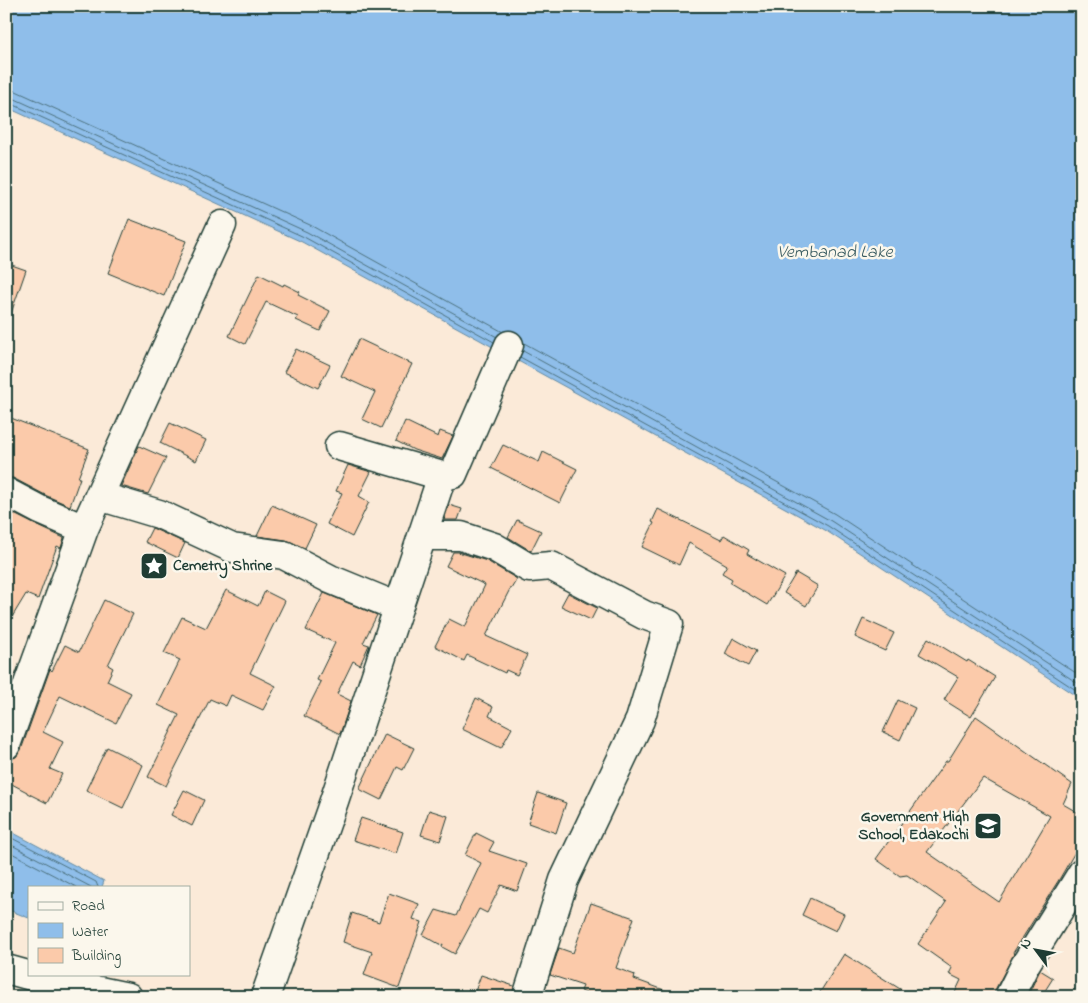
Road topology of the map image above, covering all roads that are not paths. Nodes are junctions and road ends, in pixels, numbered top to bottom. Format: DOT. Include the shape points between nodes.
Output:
graph roads {
  1 [pos="222,225"];
  2 [pos="509,345"];
  3 [pos="339,446"];
  4 [pos="442,476"];
  5 [pos="6,492"];
  6 [pos="99,496"];
  7 [pos="84,529"];
  8 [pos="422,536"];
  9 [pos="398,607"];
  10 [pos="6,745"];
  11 [pos="1082,873"];
  12 [pos="6,969"];
  13 [pos="28,975"];
  14 [pos="31,976"];
  15 [pos="128,997"];
  16 [pos="265,997"];
  17 [pos="527,997"];
  18 [pos="1009,997"];
  1 -- 6 [label="street"];
  2 -- 4 [label="street" via="453,474"];
  3 -- 4 [label="street"];
  4 -- 8 [label="street"];
  5 -- 7 [label="street"];
  6 -- 7 [label="street"];
  6 -- 9 [label="street" via="160,514 232,548 284,555 330,579"];
  7 -- 10 [label="street"];
  8 -- 9 [label="street"];
  8 -- 17 [label="street" via="462,536 494,547 529,568 551,566 669,624 640,720 564,880"];
  9 -- 16 [label="street"];
  11 -- 18 [label="street"];
  12 -- 13 [label="street"];
  14 -- 15 [label="street"];
}
